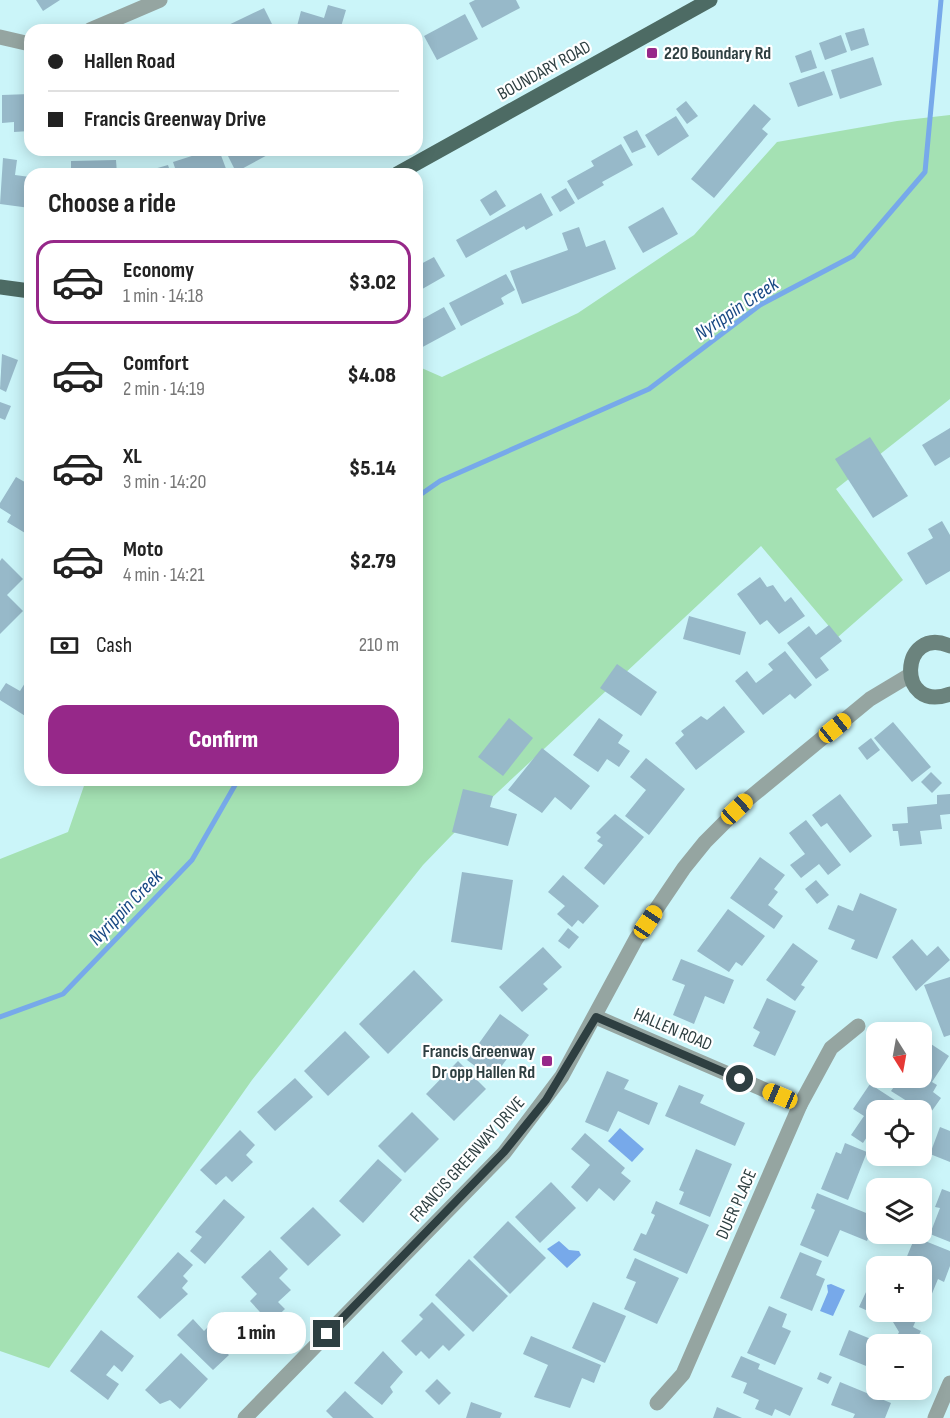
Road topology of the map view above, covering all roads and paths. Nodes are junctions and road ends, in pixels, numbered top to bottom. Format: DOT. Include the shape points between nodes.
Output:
graph roads {
  1 [pos="160,0"];
  2 [pos="710,0"];
  3 [pos="104,24"];
  4 [pos="0,37"];
  5 [pos="24,43"];
  6 [pos="408,168"];
  7 [pos="0,287"];
  8 [pos="24,290"];
  9 [pos="950,646"];
  10 [pos="910,675"];
  11 [pos="950,694"];
  12 [pos="596,1017"];
  13 [pos="858,1026"];
  14 [pos="800,1105"];
  15 [pos="950,1383"];
  16 [pos="947,1400"];
  17 [pos="657,1403"];
  18 [pos="245,1418"];
  19 [pos="935,1418"];
  1 -- 3 [label="street"];
  2 -- 6 [label="main road, BOUNDARY ROAD"];
  4 -- 5 [label="street"];
  7 -- 8 [label="main road"];
  9 -- 10 [label="main road" via="936,642 921,648 911,660"];
  10 -- 11 [label="main road" via="918,690 925,694"];
  10 -- 12 [label="street, FRANCIS GREENWAY DRIVE" via="870,699 747,800 705,842 636,939"];
  12 -- 14 [label="street, HALLEN ROAD"];
  12 -- 18 [label="street, FRANCIS GREENWAY DRIVE" via="546,1100 504,1152"];
  13 -- 14 [label="street, DUER PLACE" via="831,1048"];
  14 -- 17 [label="street, DUER PLACE" via="683,1374"];
  15 -- 16 [label="street"];
  16 -- 19 [label="street"];
}
